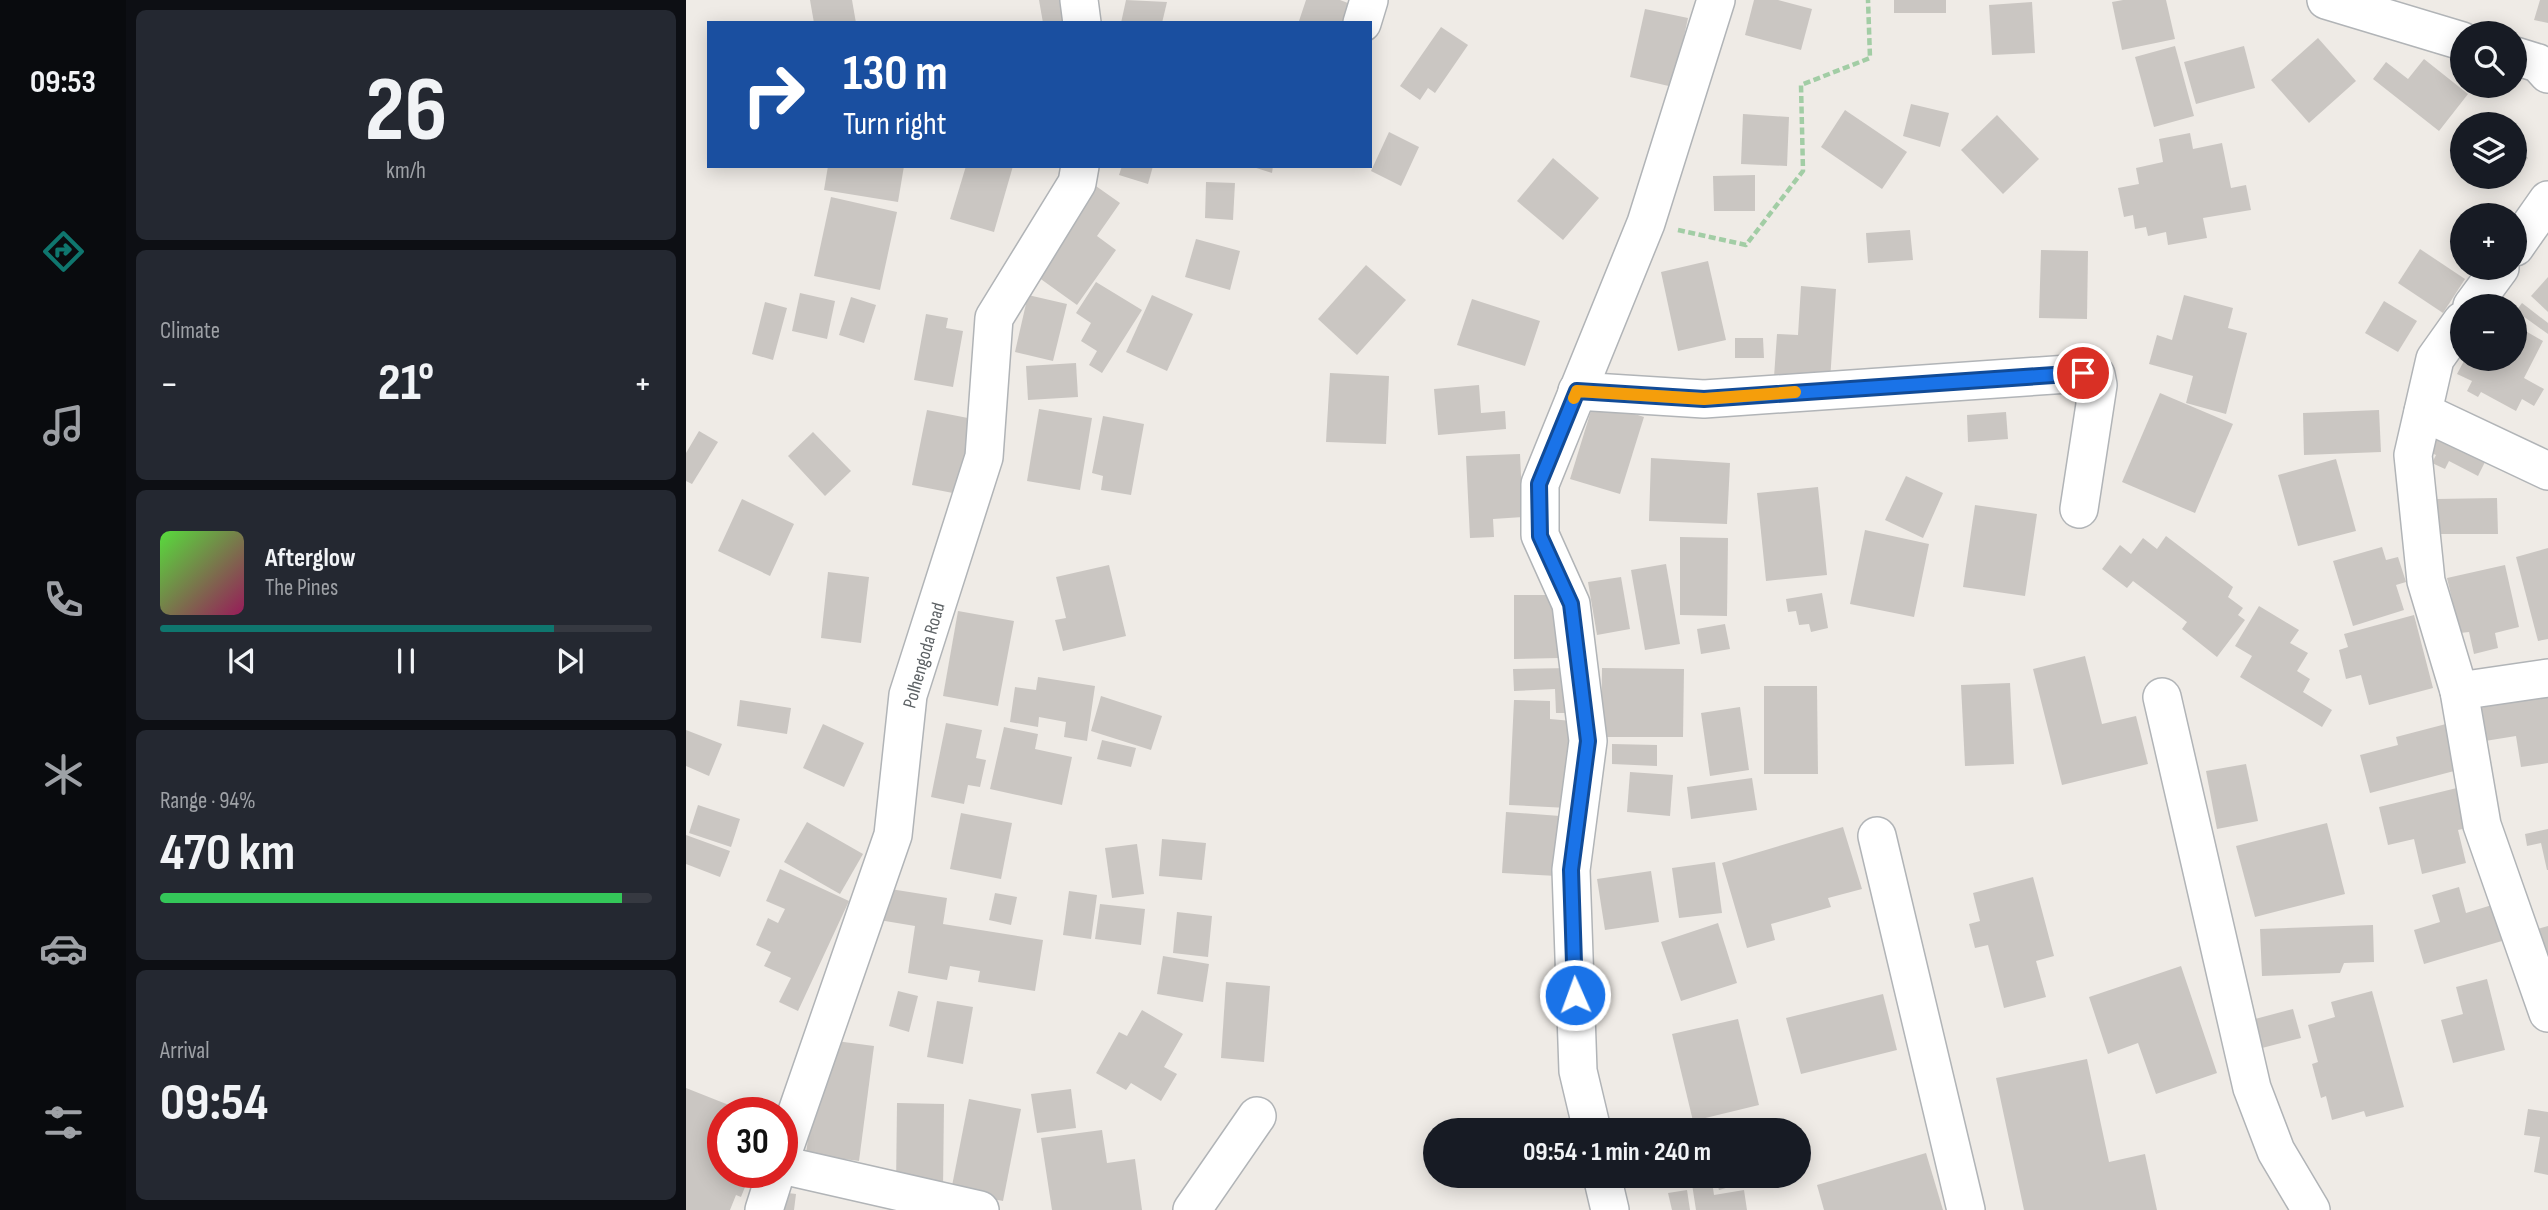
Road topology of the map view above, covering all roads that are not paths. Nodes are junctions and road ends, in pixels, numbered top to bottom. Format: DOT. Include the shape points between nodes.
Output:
graph roads {
  1 [pos="1079,0"];
  2 [pos="1369,0"];
  3 [pos="1716,0"];
  4 [pos="2326,0"];
  5 [pos="1082,21"];
  6 [pos="1363,21"];
  7 [pos="2450,37"];
  8 [pos="2527,60"];
  9 [pos="2548,74"];
  10 [pos="1080,168"];
  11 [pos="2548,200"];
  12 [pos="2527,230"];
  13 [pos="2450,338"];
  14 [pos="1577,391"];
  15 [pos="2423,412"];
  16 [pos="2548,471"];
  17 [pos="2079,509"];
  18 [pos="2548,678"];
  19 [pos="2459,691"];
  20 [pos="2162,698"];
  21 [pos="1877,835"];
  22 [pos="2548,1013"];
  23 [pos="798,1109"];
  24 [pos="1257,1116"];
  25 [pos="1589,1118"];
  26 [pos="798,1169"];
  27 [pos="771,1188"];
  28 [pos="1605,1188"];
  29 [pos="764,1210"];
  30 [pos="980,1210"];
  31 [pos="1192,1210"];
  32 [pos="1610,1210"];
  33 [pos="1966,1210"];
  34 [pos="2311,1210"];
  1 -- 5 [label="street"];
  2 -- 6 [label="street"];
  3 -- 14 [label="street" via="1646,223"];
  4 -- 7 [label="street"];
  8 -- 9 [label="street"];
  10 -- 23 [label="street, Polhengoda Road" via="1077,183 994,318 984,457 908,695 893,835"];
  11 -- 12 [label="street"];
  13 -- 15 [label="street" via="2435,359"];
  14 -- 17 [label="street" via="1704,399 2096,375"];
  14 -- 25 [label="street" via="1539,484 1540,536 1571,604 1588,741 1571,870 1578,1071"];
  15 -- 16 [label="street"];
  15 -- 19 [label="street" via="2413,455 2426,581"];
  18 -- 19 [label="street"];
  19 -- 22 [label="street" via="2482,825"];
  20 -- 34 [label="street" via="2252,1088 2276,1151"];
  21 -- 33 [label="street"];
  24 -- 31 [label="street"];
  26 -- 30 [label="street"];
  27 -- 29 [label="street"];
  28 -- 32 [label="street"];
}
